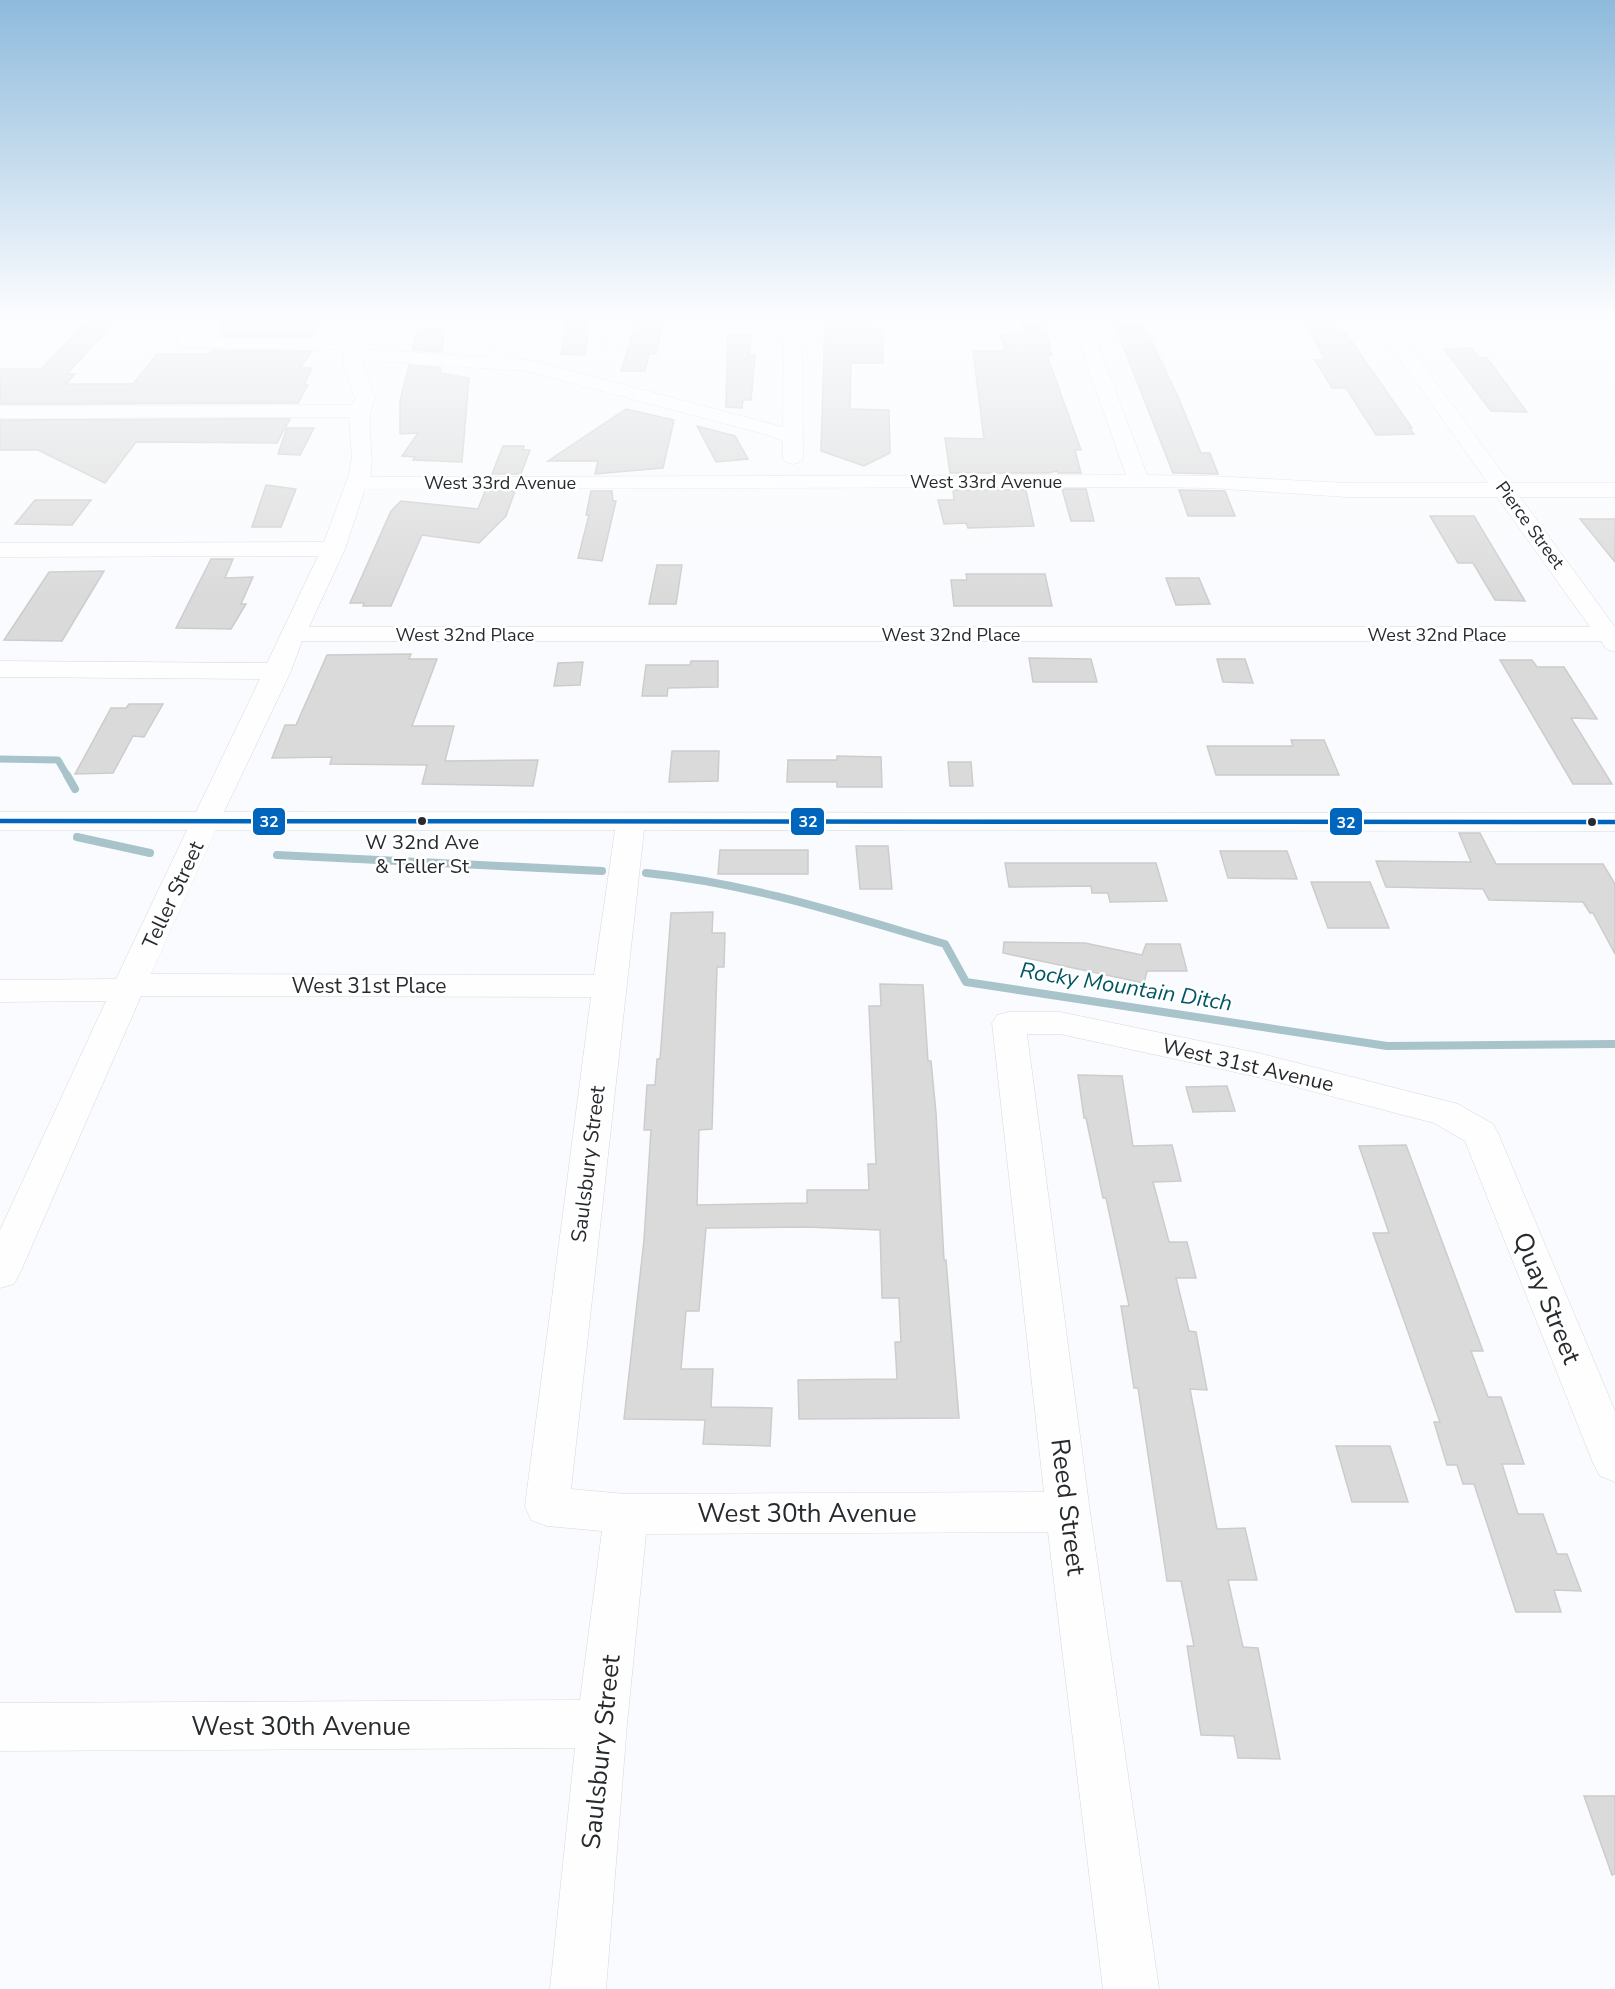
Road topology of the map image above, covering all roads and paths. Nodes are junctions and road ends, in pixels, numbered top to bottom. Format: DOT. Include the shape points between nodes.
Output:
graph roads {
  1 [pos="359,413"];
  2 [pos="707,413"];
  3 [pos="792,413"];
  4 [pos="1113,413"];
  5 [pos="1449,413"];
  6 [pos="792,437"];
  7 [pos="1138,481"];
  8 [pos="357,483"];
  9 [pos="795,483"];
  10 [pos="1505,490"];
  11 [pos="1615,490"];
  12 [pos="333,549"];
  13 [pos="4,556"];
  14 [pos="294,634"];
  15 [pos="1612,639"];
  16 [pos="0,669"];
  17 [pos="278,671"];
  18 [pos="208,820"];
  19 [pos="0,821"];
  20 [pos="631,821"];
  21 [pos="1615,822"];
  22 [pos="609,986"];
  23 [pos="129,988"];
  24 [pos="0,991"];
  25 [pos="1009,1023"];
  26 [pos="1480,1133"];
  27 [pos="0,1273"];
  28 [pos="1615,1463"];
  29 [pos="547,1506"];
  30 [pos="1068,1512"];
  31 [pos="626,1514"];
  32 [pos="602,1724"];
  33 [pos="0,1727"];
  34 [pos="578,1989"];
  35 [pos="1131,1989"];
  1 -- 8 [label="street, Teller Street" via="362,460"];
  2 -- 6 [label="street"];
  3 -- 6 [label="street"];
  4 -- 7 [label="street"];
  5 -- 10 [label="street, Pierce Street"];
  6 -- 9 [label="street"];
  7 -- 9 [label="street, West 33rd Avenue"];
  7 -- 10 [label="street, West 33rd Avenue" via="1347,490"];
  8 -- 9 [label="street, West 33rd Avenue"];
  8 -- 12 [label="street, Teller Street"];
  10 -- 11 [label="street, West 33rd Avenue"];
  10 -- 15 [label="street, Pierce Street"];
  12 -- 13 [label="street"];
  12 -- 14 [label="street, Teller Street"];
  14 -- 15 [label="street, West 32nd Place"];
  14 -- 17 [label="street, Teller Street"];
  16 -- 17 [label="street"];
  17 -- 18 [label="street, Teller Street"];
  18 -- 19 [label="street"];
  18 -- 20 [label="street"];
  18 -- 23 [label="street, Teller Street"];
  20 -- 21 [label="street"];
  20 -- 22 [label="street, Saulsbury Street"];
  22 -- 23 [label="street, West 31st Place"];
  22 -- 29 [label="street, Saulsbury Street"];
  23 -- 24 [label="street, West 31st Place"];
  23 -- 27 [label="street, Teller Street"];
  25 -- 26 [label="street, West 31st Avenue" via="1060,1023 1258,1065 1445,1113"];
  25 -- 30 [label="street, Reed Street"];
  26 -- 28 [label="street, Quay Street"];
  29 -- 31 [label="street, West 30th Avenue"];
  30 -- 31 [label="street, West 30th Avenue"];
  30 -- 35 [label="street, Reed Street"];
  31 -- 32 [label="street, Saulsbury Street"];
  32 -- 33 [label="street, West 30th Avenue"];
  32 -- 34 [label="street, Saulsbury Street"];
}
